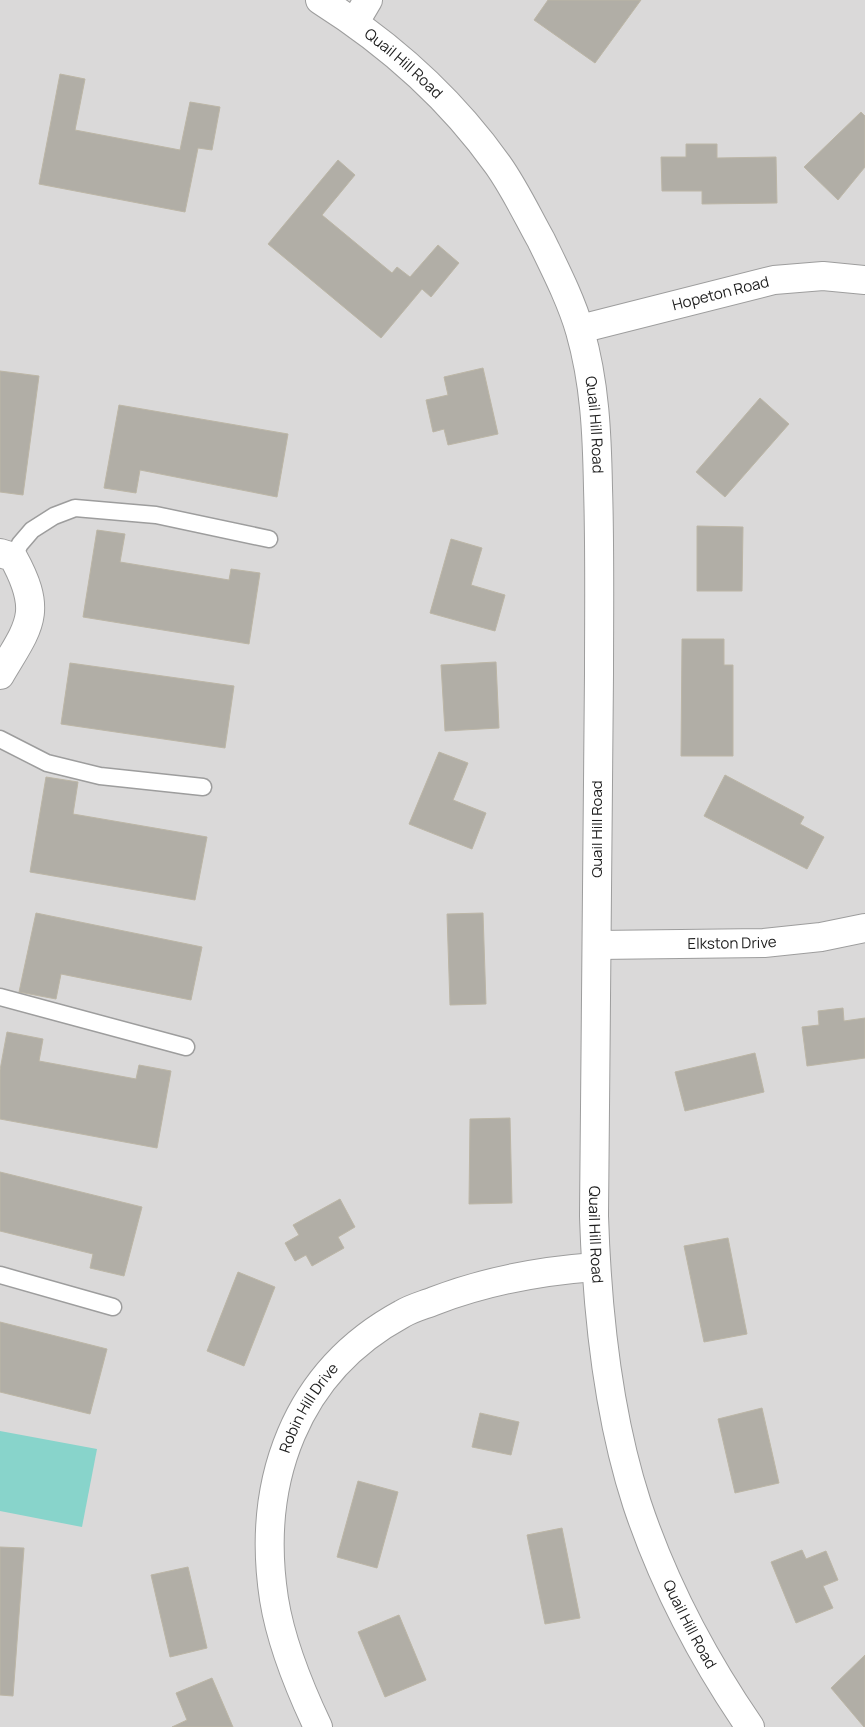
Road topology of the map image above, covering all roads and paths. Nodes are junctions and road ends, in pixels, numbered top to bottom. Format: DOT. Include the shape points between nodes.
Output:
graph roads {
  1 [pos="320,0"];
  2 [pos="362,11"];
  3 [pos="865,280"];
  4 [pos="580,329"];
  5 [pos="269,539"];
  6 [pos="7,555"];
  7 [pos="0,675"];
  8 [pos="0,739"];
  9 [pos="203,787"];
  10 [pos="865,928"];
  11 [pos="597,945"];
  12 [pos="0,997"];
  13 [pos="186,1047"];
  14 [pos="596,1267"];
  15 [pos="0,1275"];
  16 [pos="112,1307"];
  17 [pos="318,1727"];
  18 [pos="750,1727"];
  1 -- 2 [label="street, Quail Hill Road"];
  2 -- 4 [label="street, Quail Hill Road" via="398,56 452,109 499,166 556,271"];
  3 -- 4 [label="street, Hopeton Road" via="823,276 774,280"];
  4 -- 11 [label="street, Quail Hill Road" via="597,428 600,552"];
  5 -- 6 [label="lane" via="156,514 75,508 32,530"];
  6 -- 7 [label="street" via="26,588 32,612 26,632"];
  8 -- 9 [label="lane" via="47,763 100,776"];
  10 -- 11 [label="street, Elkston Drive" via="764,943"];
  11 -- 14 [label="street, Quail Hill Road"];
  12 -- 13 [label="lane"];
  14 -- 17 [label="street, Robin Hill Drive" via="558,1269 497,1281 465,1289 404,1313 369,1334 336,1364 308,1400 288,1440 277,1474 271,1499 269,1550 274,1600 286,1648"];
  14 -- 18 [label="street, Quail Hill Road" via="606,1365 637,1504 687,1618"];
  15 -- 16 [label="lane"];
}
